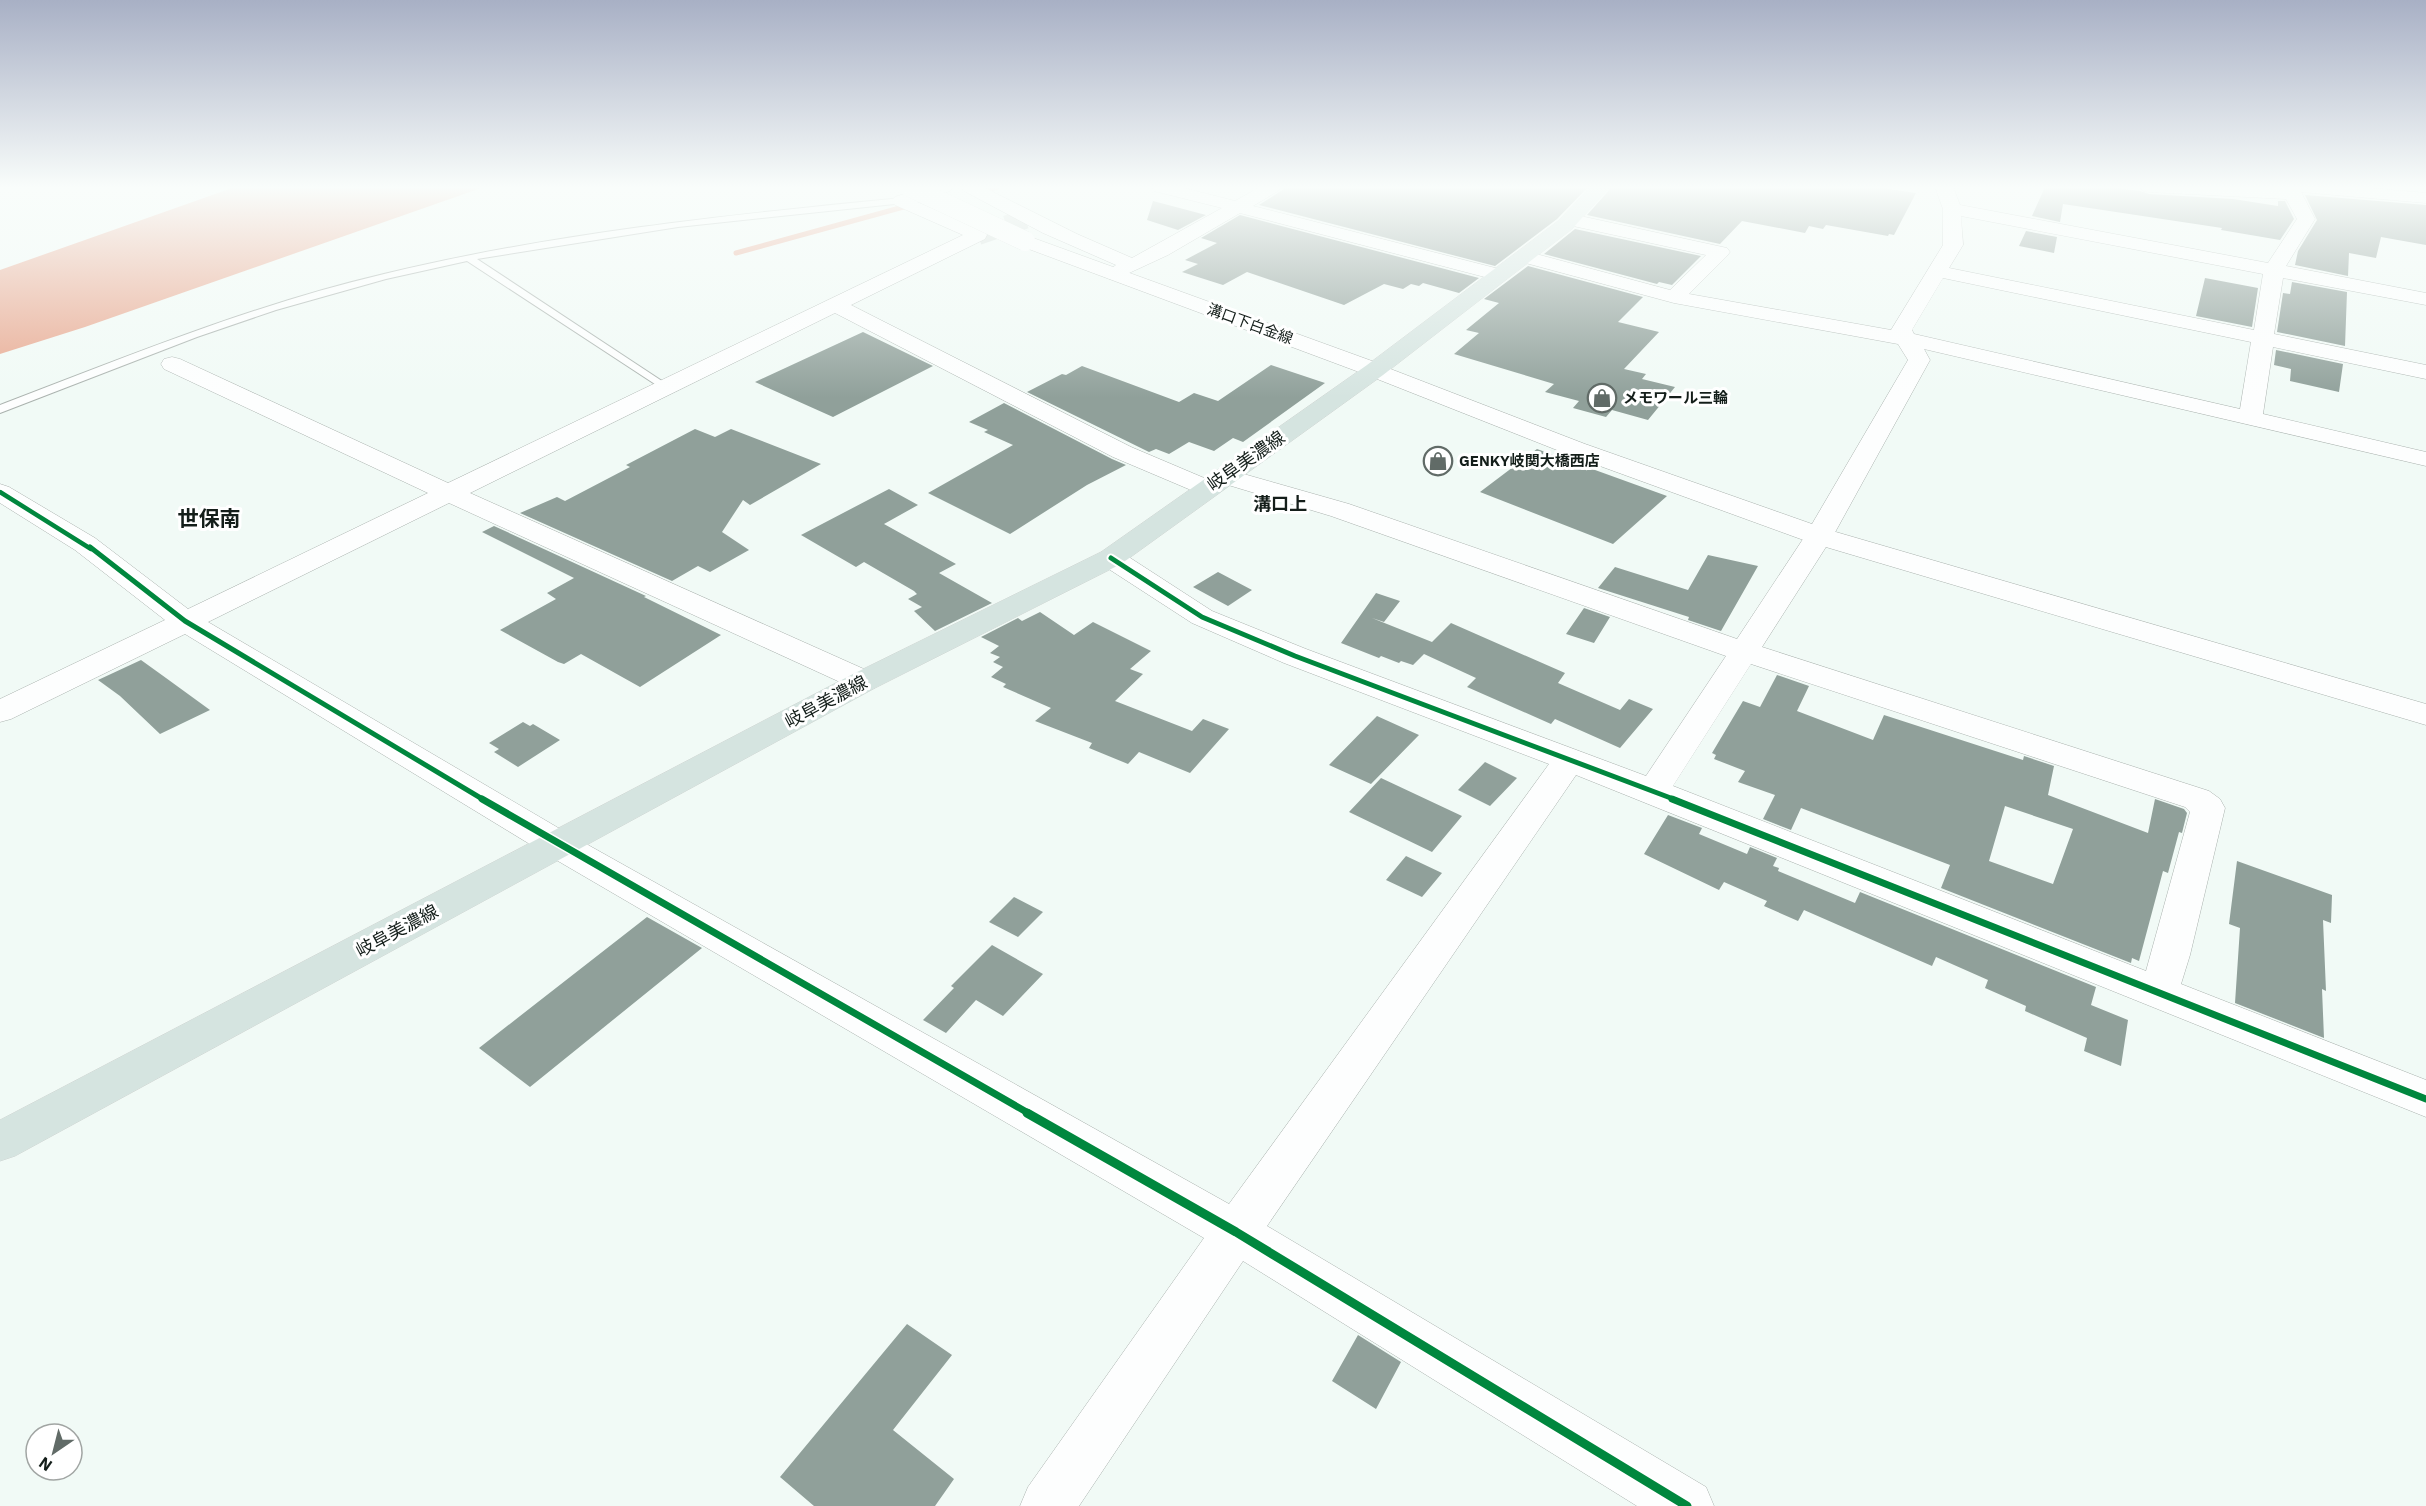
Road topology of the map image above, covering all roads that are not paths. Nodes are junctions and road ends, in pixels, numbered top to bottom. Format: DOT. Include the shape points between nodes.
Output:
graph roads {
  1 [pos="473,257"];
  2 [pos="931,257"];
  3 [pos="1069,257"];
  4 [pos="1112,257"];
  5 [pos="1147,257"];
  6 [pos="1431,257"];
  7 [pos="1525,257"];
  8 [pos="1526,257"];
  9 [pos="1715,257"];
  10 [pos="1945,257"];
  11 [pos="2211,257"];
  12 [pos="2282,257"];
  13 [pos="469,258"];
  14 [pos="1133,265"];
  15 [pos="2274,269"];
  16 [pos="1937,271"];
  17 [pos="1114,274"];
  18 [pos="1500,275"];
  19 [pos="1674,297"];
  20 [pos="2426,299"];
  21 [pos="833,304"];
  22 [pos="2263,338"];
  23 [pos="1907,339"];
  24 [pos="172,364"];
  25 [pos="1375,370"];
  26 [pos="2426,372"];
  27 [pos="664,387"];
  28 [pos="0,410"];
  29 [pos="2250,419"];
  30 [pos="2426,459"];
  31 [pos="1216,482"];
  32 [pos="0,492"];
  33 [pos="448,493"];
  34 [pos="1819,536"];
  35 [pos="1111,558"];
  36 [pos="185,621"];
  37 [pos="1745,652"];
  38 [pos="864,681"];
  39 [pos="0,712"];
  40 [pos="2426,715"];
  41 [pos="1570,759"];
  42 [pos="1653,791"];
  43 [pos="559,845"];
  44 [pos="2158,994"];
  45 [pos="2426,1099"];
  46 [pos="0,1142"];
  47 [pos="1236,1232"];
  48 [pos="1047,1506"];
  49 [pos="1687,1506"];
  1 -- 13 [label="lane"];
  2 -- 21 [label="street"];
  3 -- 17 [label="street, 溝口下白金線, bridge"];
  4 -- 14 [label="street"];
  5 -- 14 [label="street"];
  6 -- 18 [label="street"];
  7 -- 18 [label="main road, 岐阜美濃線"];
  8 -- 19 [label="street"];
  9 -- 19 [label="street"];
  10 -- 16 [label="street"];
  11 -- 15 [label="street"];
  12 -- 15 [label="street"];
  13 -- 27 [label="lane"];
  13 -- 28 [label="lane" via="324,293 227,322"];
  14 -- 17 [label="street"];
  15 -- 20 [label="street"];
  15 -- 22 [label="street"];
  16 -- 22 [label="street"];
  16 -- 23 [label="street" via="1901,330"];
  17 -- 25 [label="street, 溝口下白金線"];
  18 -- 25 [label="main road, 岐阜美濃線"];
  19 -- 23 [label="street"];
  21 -- 27 [label="street"];
  21 -- 31 [label="street" via="1122,452"];
  22 -- 26 [label="street"];
  22 -- 29 [label="street"];
  23 -- 29 [label="street"];
  23 -- 34 [label="street" via="1919,360"];
  24 -- 33 [label="street"];
  25 -- 31 [label="main road, 岐阜美濃線"];
  25 -- 34 [label="street, 溝口下白金線" via="1576,449"];
  27 -- 33 [label="street"];
  29 -- 30 [label="street"];
  31 -- 35 [label="main road, 岐阜美濃線"];
  31 -- 37 [label="street" via="1340,510"];
  32 -- 36 [label="street" via="85,544"];
  33 -- 36 [label="street"];
  33 -- 38 [label="street"];
  34 -- 37 [label="street"];
  34 -- 40 [label="street, 溝口下白金線"];
  35 -- 38 [label="main road, 岐阜美濃線"];
  35 -- 41 [label="street" via="1202,617"];
  36 -- 39 [label="street"];
  36 -- 43 [label="street"];
  37 -- 42 [label="street"];
  37 -- 44 [label="street" via="2197,799 2208,808"];
  38 -- 43 [label="main road, 岐阜美濃線"];
  41 -- 42 [label="street"];
  41 -- 47 [label="street"];
  42 -- 44 [label="street"];
  43 -- 46 [label="main road, 岐阜美濃線"];
  43 -- 47 [label="street"];
  44 -- 45 [label="street"];
  47 -- 48 [label="street"];
  47 -- 49 [label="street"];
}
